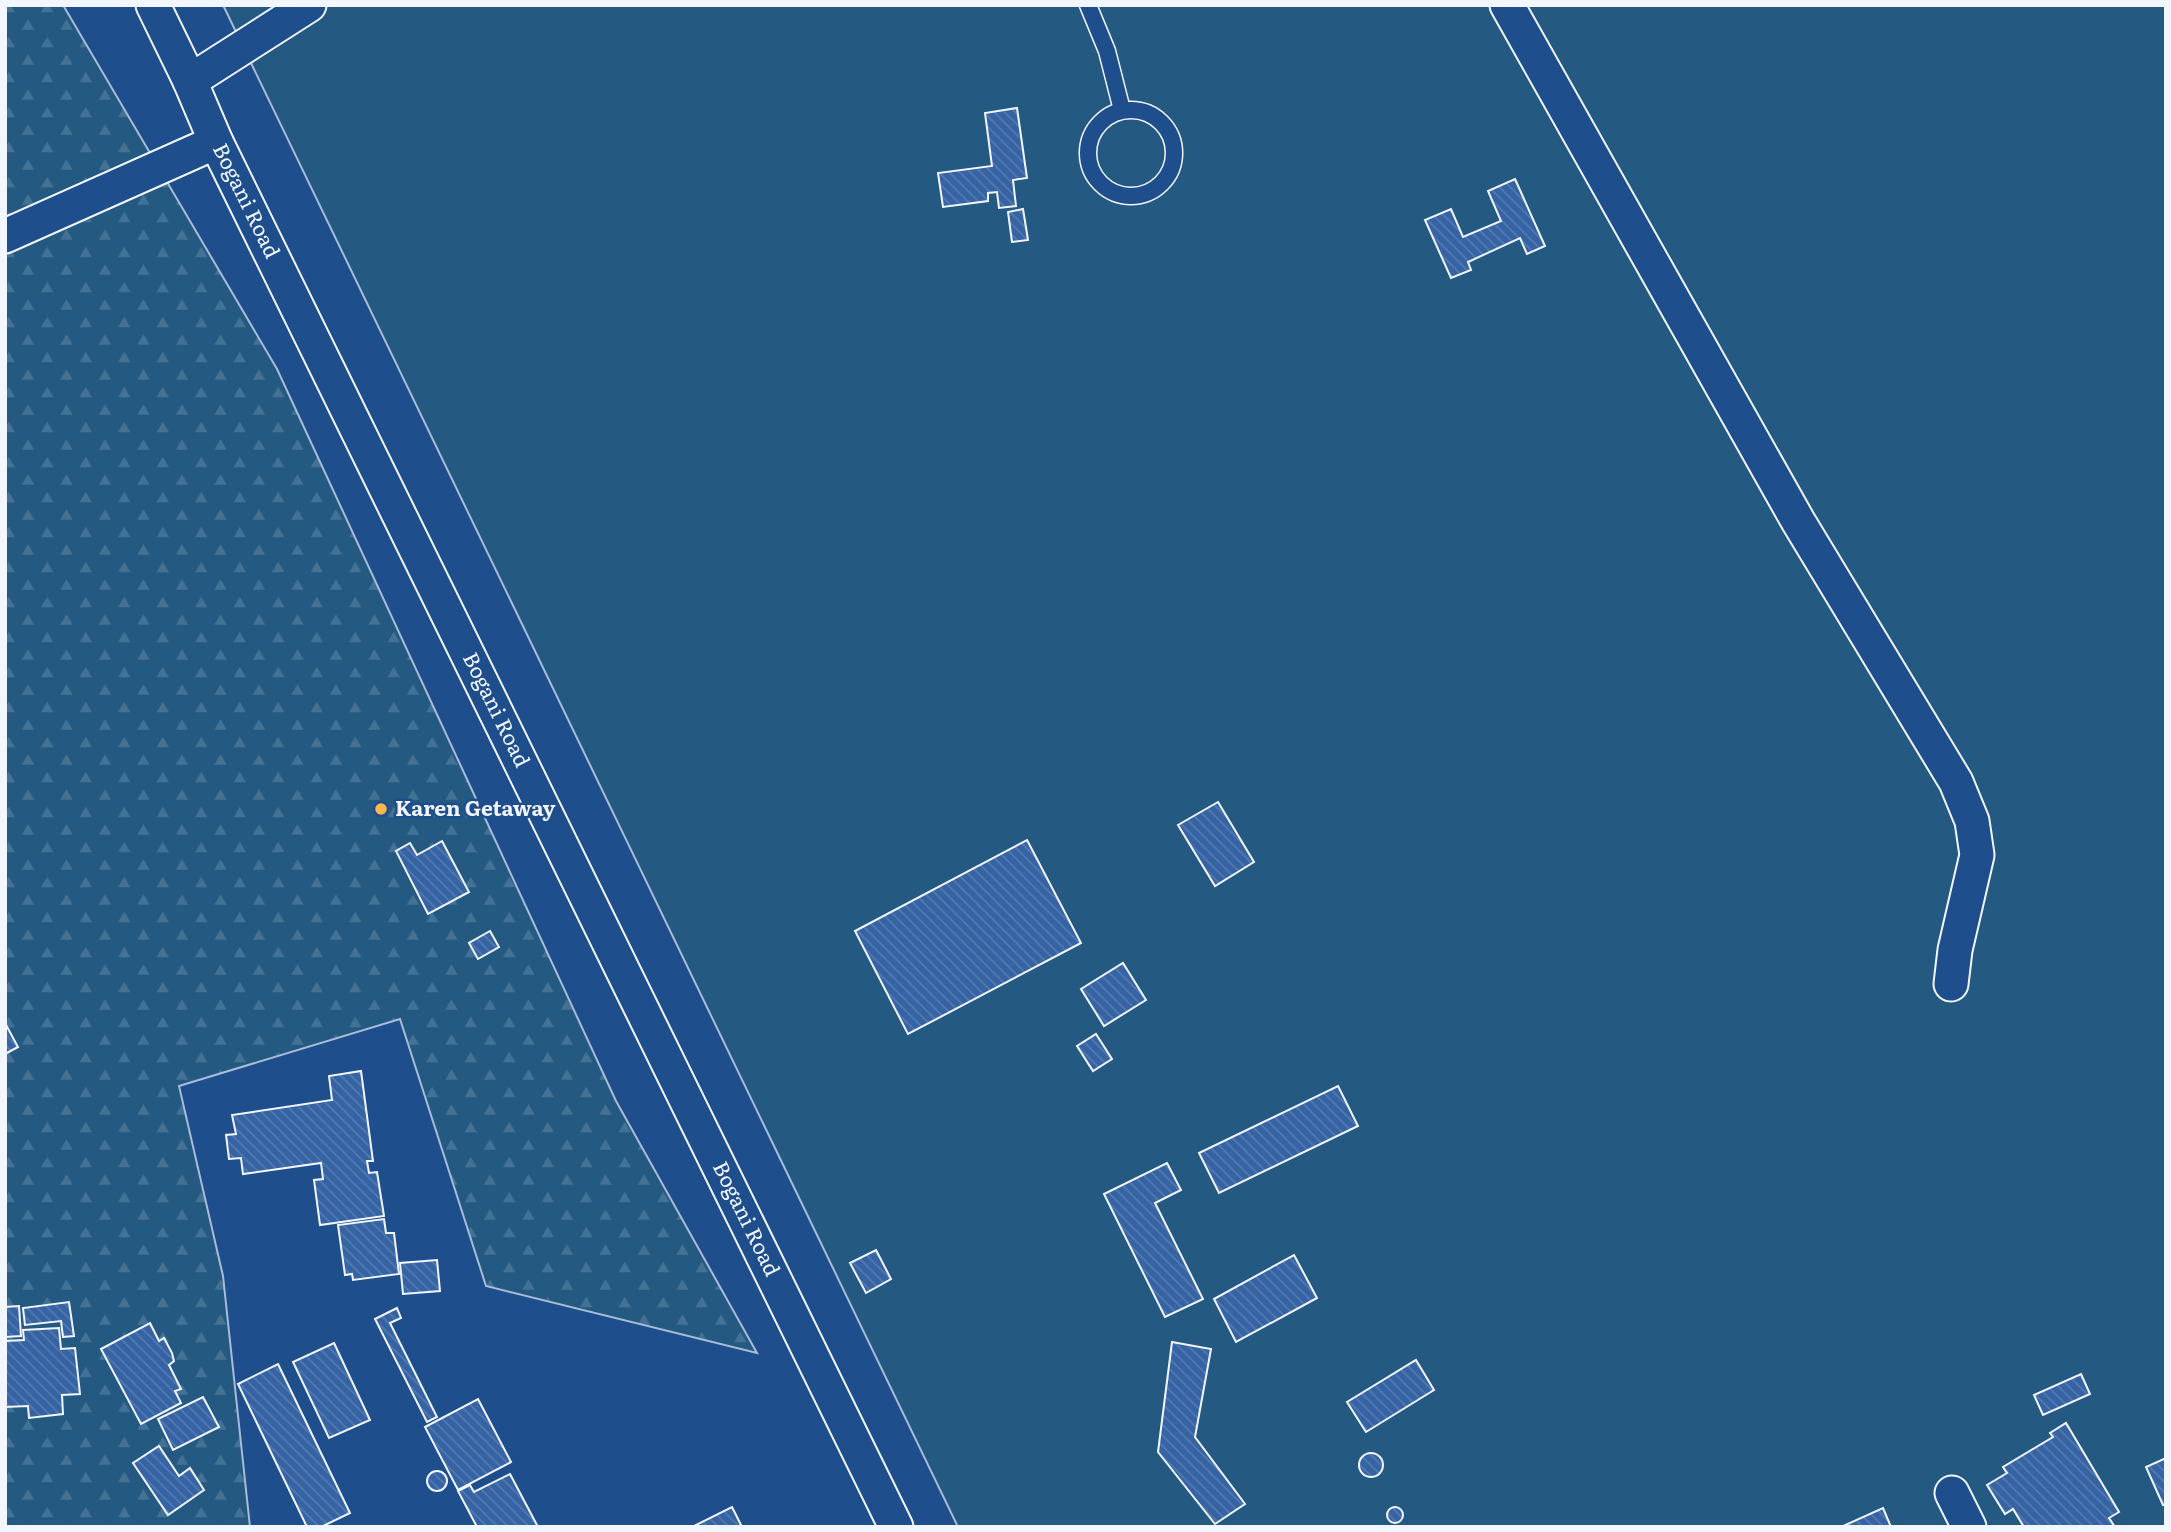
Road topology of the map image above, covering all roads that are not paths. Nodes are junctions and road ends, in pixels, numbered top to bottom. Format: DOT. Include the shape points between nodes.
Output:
graph roads {
  1 [pos="153,5"];
  2 [pos="309,5"];
  3 [pos="1088,5"];
  4 [pos="1507,5"];
  5 [pos="190,81"];
  6 [pos="1122,110"];
  7 [pos="216,142"];
  8 [pos="5,236"];
  9 [pos="1951,984"];
  10 [pos="1952,1493"];
  11 [pos="896,1527"];
  12 [pos="1969,1527"];
  1 -- 5 [label="street, Bogani Road"];
  2 -- 5 [label="street"];
  3 -- 6 [label="lane" via="1107,51"];
  4 -- 9 [label="street" via="1798,521 1956,782 1972,821 1977,855"];
  5 -- 7 [label="street, Bogani Road"];
  6 -- 6 [label="lane" via="1152,114 1171,137 1172,167 1165,180 1139,195 1110,191 1090,168 1090,139 1097,125"];
  7 -- 8 [label="street"];
  7 -- 11 [label="street, Bogani Road"];
  10 -- 12 [label="street"];
}
